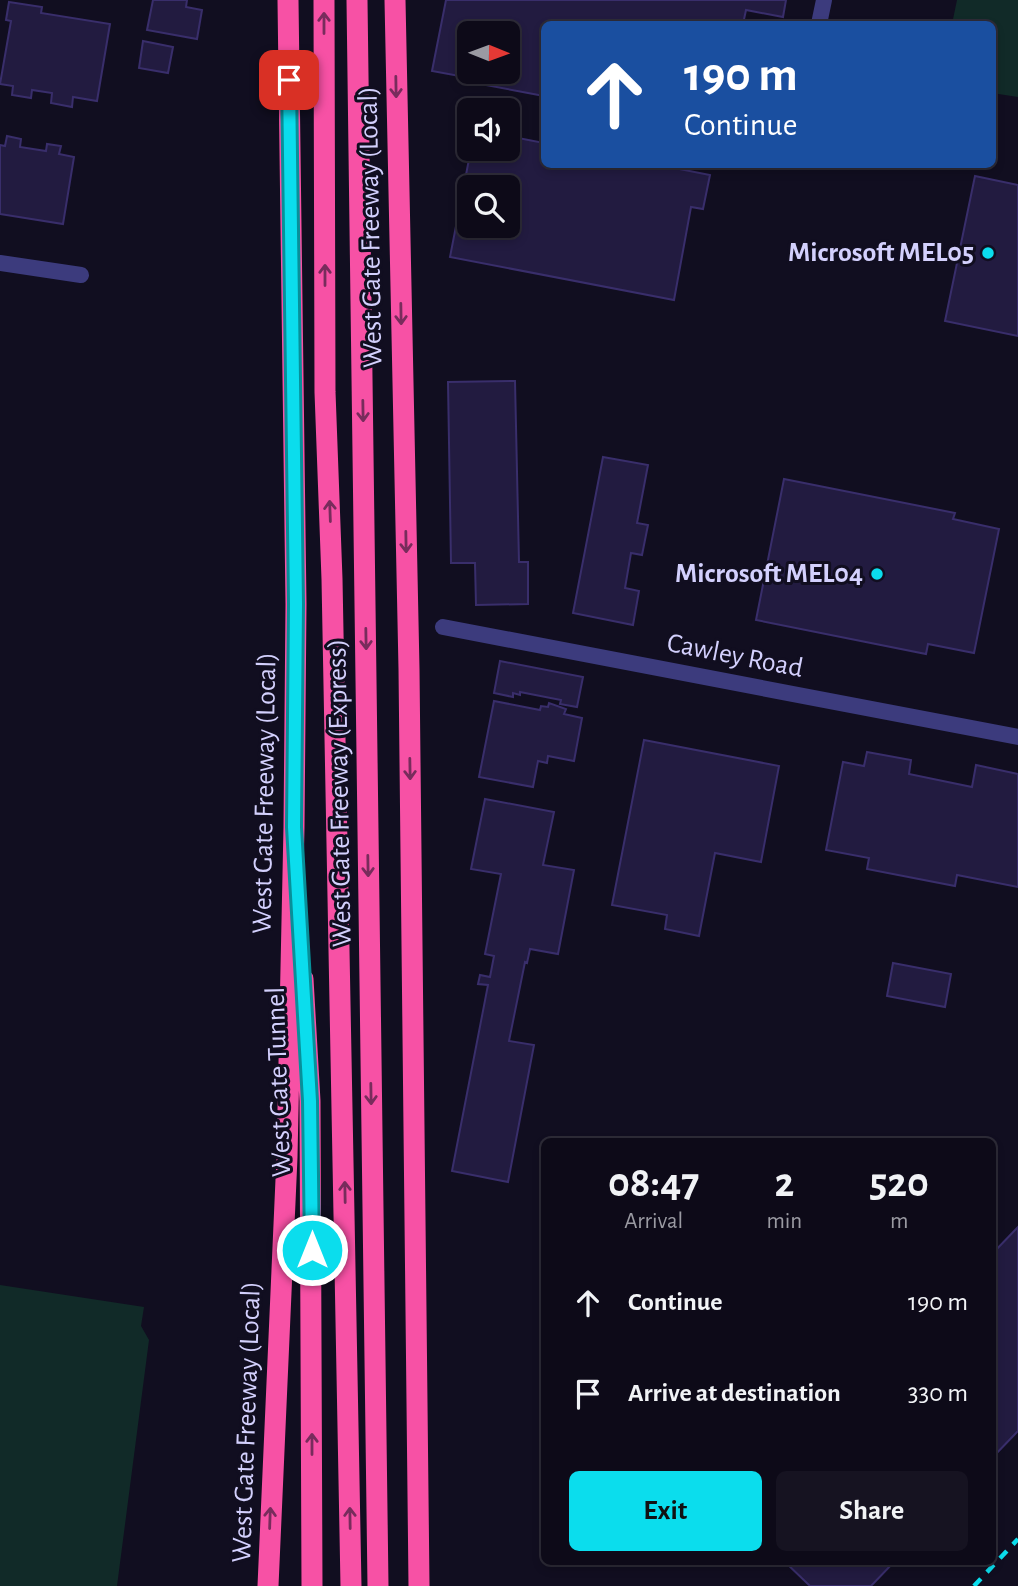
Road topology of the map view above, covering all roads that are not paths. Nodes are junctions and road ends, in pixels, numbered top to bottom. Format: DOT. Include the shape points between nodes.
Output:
graph roads {
  1 [pos="288,0"];
  2 [pos="324,0"];
  3 [pos="357,0"];
  4 [pos="395,0"];
  5 [pos="824,0"];
  6 [pos="820,21"];
  7 [pos="0,263"];
  8 [pos="81,275"];
  9 [pos="443,627"];
  10 [pos="1018,737"];
  11 [pos="294,827"];
  12 [pos="268,1586"];
  13 [pos="312,1586"];
  14 [pos="351,1586"];
  15 [pos="378,1586"];
  16 [pos="419,1586"];
  1 -- 11 [label="highway, West Gate Freeway (Local)" via="296,604"];
  14 -- 2 [label="highway, West Gate Freeway (Express), one-way" via="326,392"];
  3 -- 15 [label="highway, West Gate Freeway (Express), one-way"];
  4 -- 16 [label="highway, West Gate Freeway (Local), one-way" via="409,655"];
  5 -- 6 [label="street"];
  7 -- 8 [label="street"];
  9 -- 10 [label="street, Cawley Road"];
  12 -- 11 [label="highway, West Gate Freeway (Local), one-way"];
  13 -- 11 [label="highway, West Gate Tunnel, one-way" via="310,1101"];
}
